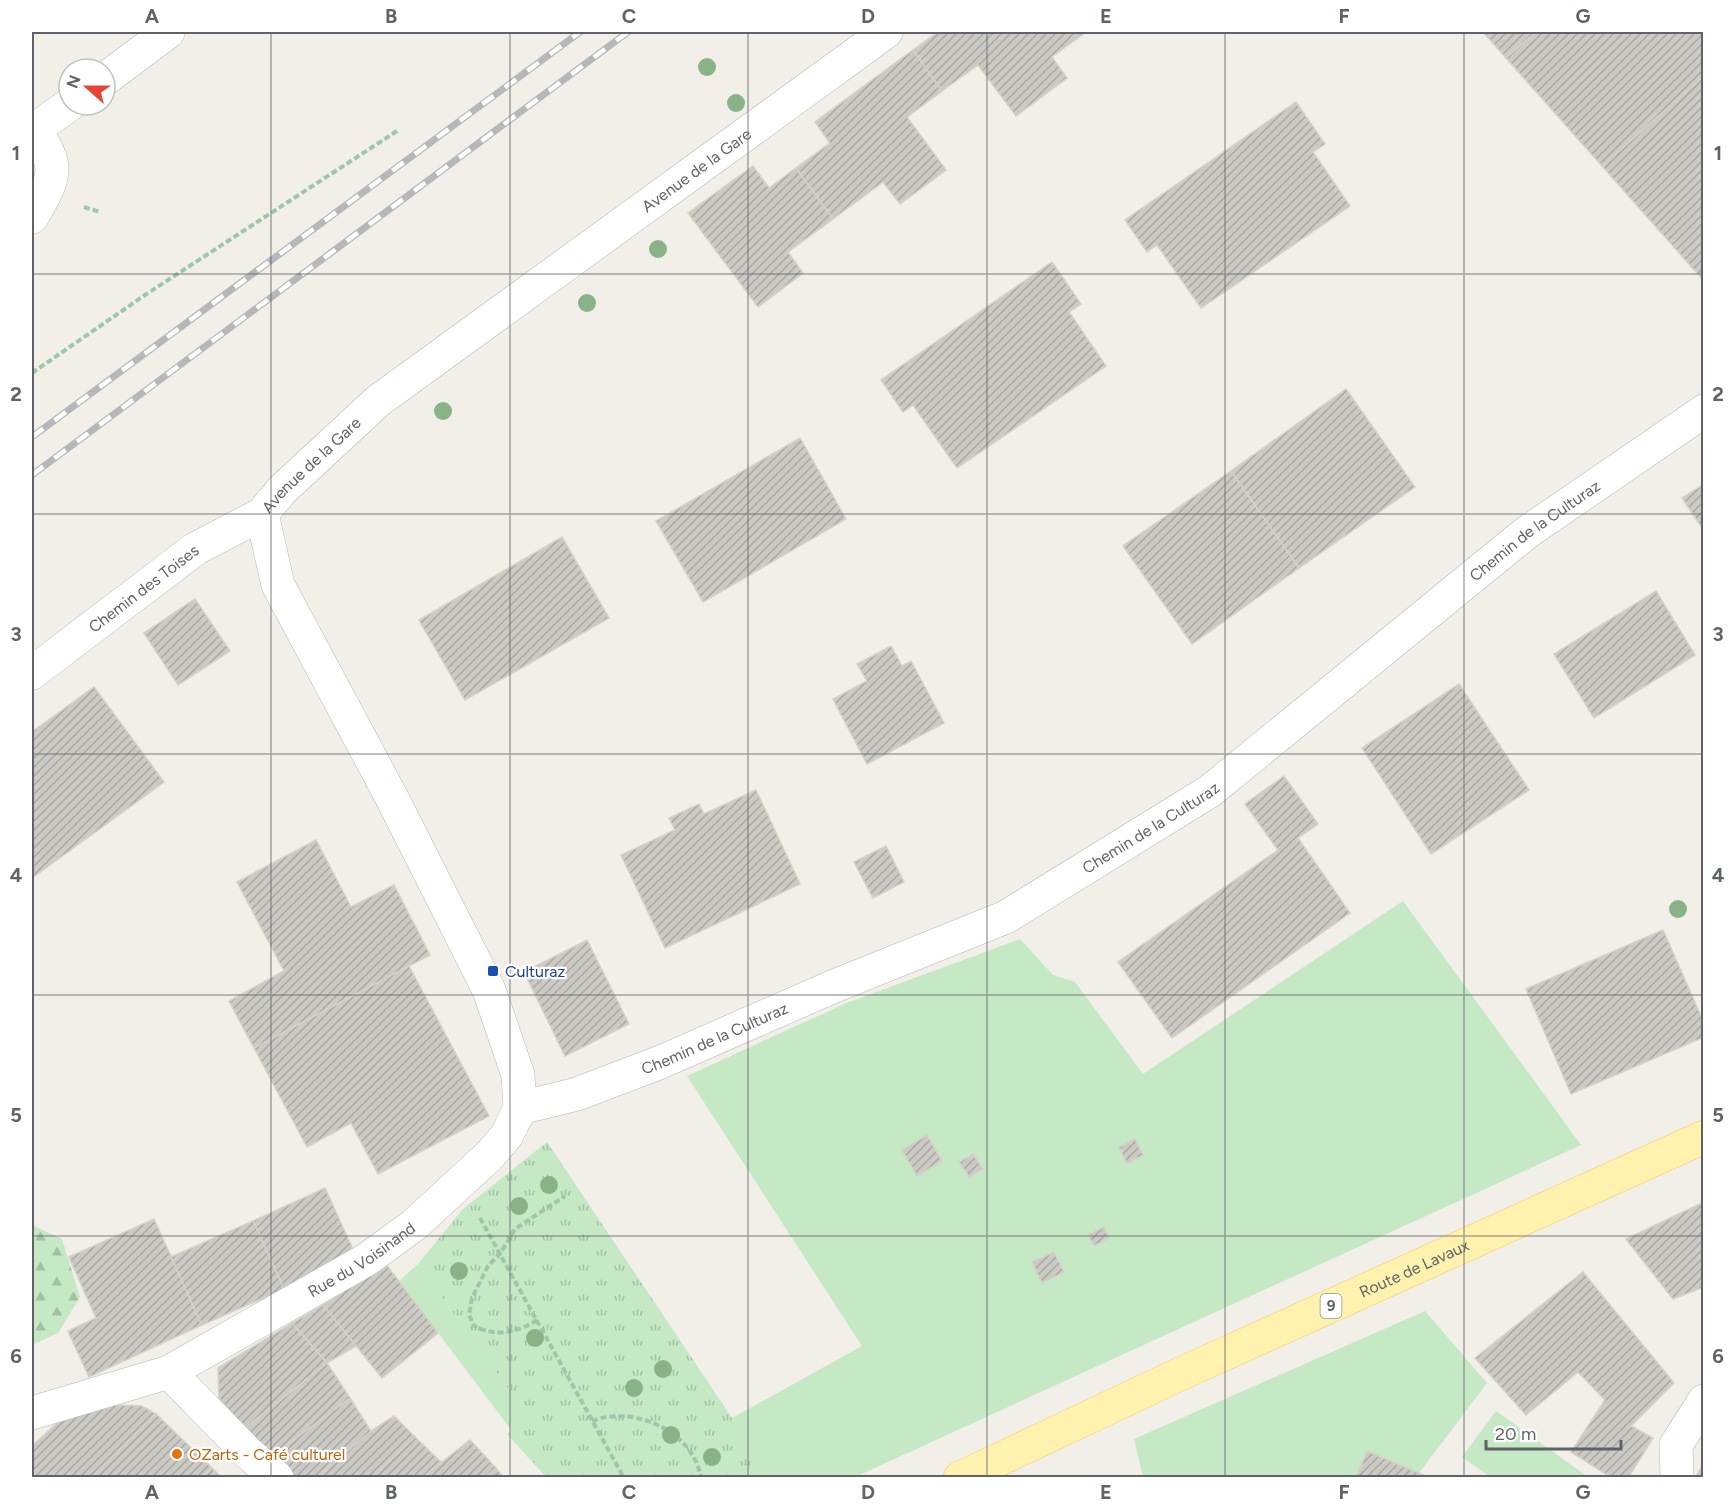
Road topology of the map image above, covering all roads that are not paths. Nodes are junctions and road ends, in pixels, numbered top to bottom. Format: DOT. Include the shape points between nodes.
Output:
graph roads {
  1 [pos="168,32"];
  2 [pos="886,32"];
  3 [pos="117,70"];
  4 [pos="57,113"];
  5 [pos="33,129"];
  6 [pos="38,206"];
  7 [pos="1704,411"];
  8 [pos="262,514"];
  9 [pos="32,674"];
  10 [pos="520,1108"];
  11 [pos="1704,1137"];
  12 [pos="169,1372"];
  13 [pos="1704,1401"];
  14 [pos="32,1413"];
  15 [pos="277,1478"];
  16 [pos="960,1478"];
  17 [pos="1677,1478"];
  1 -- 3 [label="street"];
  2 -- 8 [label="street, Avenue de la Gare" via="378,401 282,490"];
  4 -- 5 [label="street"];
  5 -- 6 [label="street" via="50,153 53,175"];
  7 -- 10 [label="street, Chemin de la Culturaz" via="1526,533 1210,790 1006,917 661,1062 577,1094"];
  8 -- 9 [label="street, Chemin des Toises" via="195,549"];
  8 -- 10 [label="street, Avenue de la Gare" via="278,585 489,990 518,1075"];
  10 -- 12 [label="street, Rue du Voisinand" via="507,1135 490,1155 414,1225 366,1260"];
  11 -- 16 [label="main road, Route de Lavaux / 9"];
  12 -- 14 [label="street, Rue du Voisinand"];
  12 -- 15 [label="street"];
  13 -- 17 [label="street" via="1676,1445"];
}
